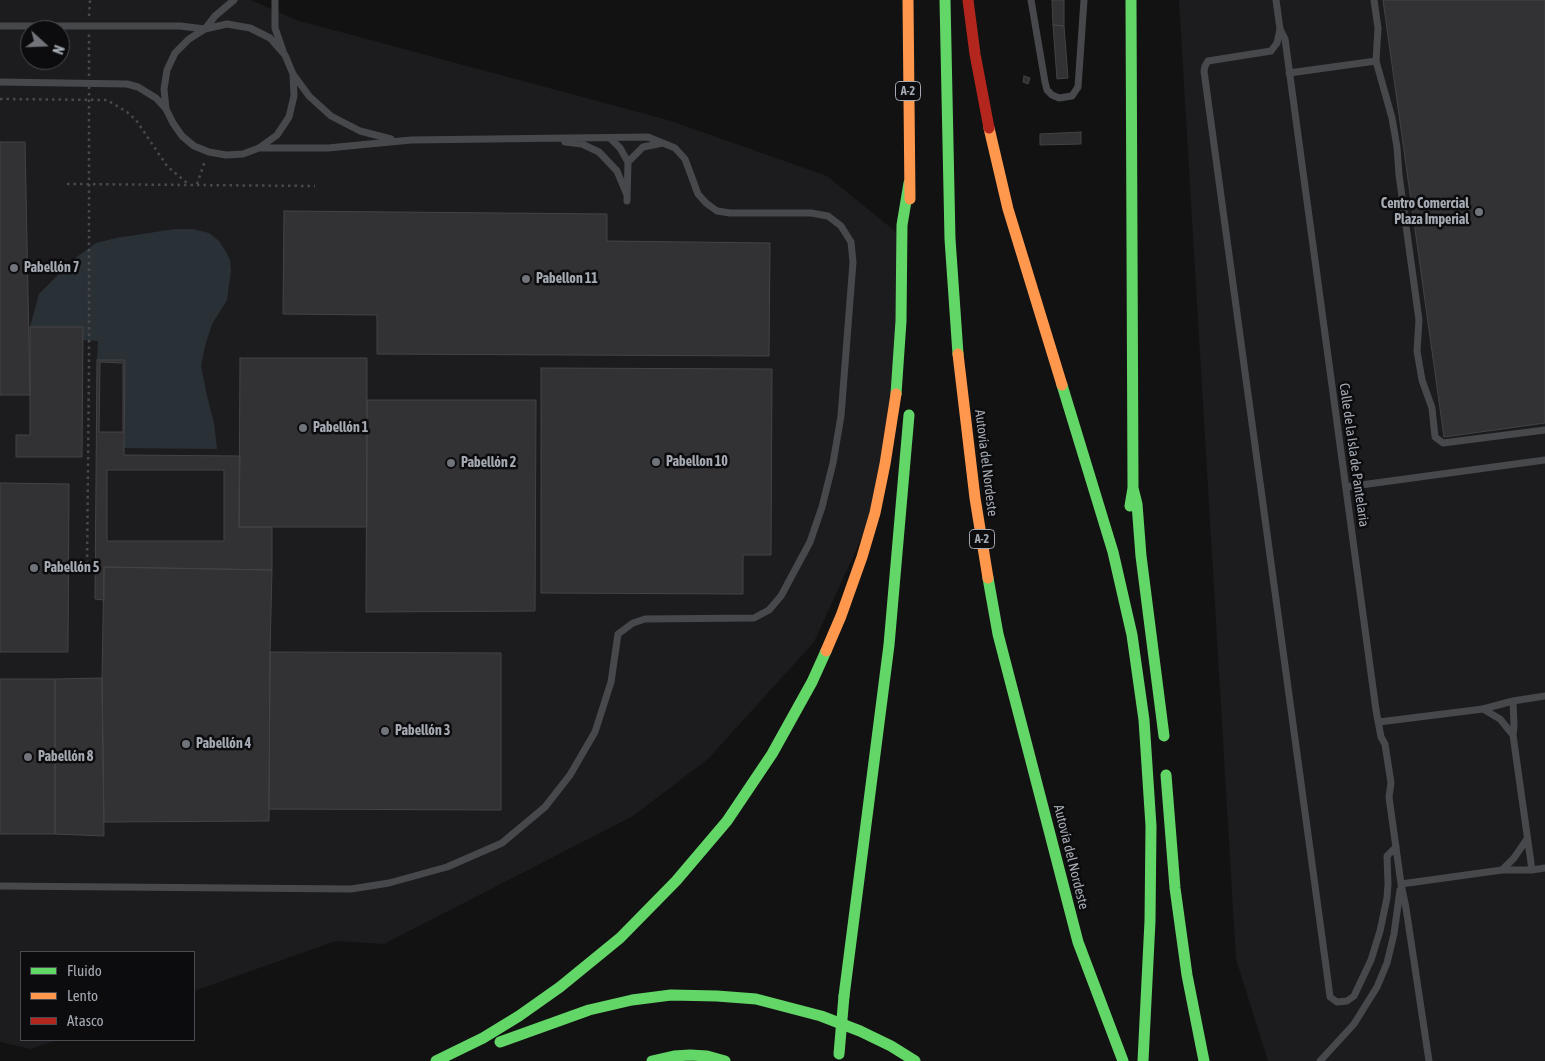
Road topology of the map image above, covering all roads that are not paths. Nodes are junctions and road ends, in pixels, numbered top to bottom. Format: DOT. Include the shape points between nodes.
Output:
graph roads {
  1 [pos="234,0"];
  2 [pos="275,0"];
  3 [pos="908,0"];
  4 [pos="945,0"];
  5 [pos="968,0"];
  6 [pos="1031,0"];
  7 [pos="1084,0"];
  8 [pos="1131,0"];
  9 [pos="1276,0"];
  10 [pos="1374,0"];
  11 [pos="0,26"];
  12 [pos="205,29"];
  13 [pos="1280,29"];
  14 [pos="285,55"];
  15 [pos="1376,61"];
  16 [pos="1289,73"];
  17 [pos="293,74"];
  18 [pos="0,82"];
  19 [pos="166,108"];
  20 [pos="610,138"];
  21 [pos="543,139"];
  22 [pos="411,140"];
  23 [pos="663,142"];
  24 [pos="260,148"];
  25 [pos="628,162"];
  26 [pos="909,183"];
  27 [pos="912,319"];
  28 [pos="909,405"];
  29 [pos="1545,430"];
  30 [pos="1545,460"];
  31 [pos="1346,487"];
  32 [pos="1133,488"];
  33 [pos="1132,635"];
  34 [pos="1545,696"];
  35 [pos="1513,701"];
  36 [pos="1482,709"];
  37 [pos="1378,722"];
  38 [pos="1513,735"];
  39 [pos="1164,744"];
  40 [pos="1166,763"];
  41 [pos="1527,839"];
  42 [pos="1396,847"];
  43 [pos="1545,868"];
  44 [pos="1502,870"];
  45 [pos="1532,870"];
  46 [pos="1401,884"];
  47 [pos="0,886"];
  48 [pos="839,1058"];
  49 [pos="436,1061"];
  50 [pos="455,1061"];
  51 [pos="652,1061"];
  52 [pos="725,1061"];
  53 [pos="915,1061"];
  54 [pos="1123,1061"];
  55 [pos="1143,1061"];
  56 [pos="1204,1061"];
  57 [pos="1320,1061"];
  58 [pos="1429,1061"];
  1 -- 12 [label="lane"];
  2 -- 14 [label="lane" via="275,28"];
  3 -- 26 [label="main road, A-2"];
  4 -- 54 [label="main road, Autovía del Nordeste / A-2" via="950,239 958,348 987,572 998,634 1078,942"];
  5 -- 33 [label="main road" via="989,128 1008,209 1113,552"];
  6 -- 7 [label="lane" via="1047,90 1059,98 1067,98 1076,93 1078,87"];
  8 -- 32 [label="main road"];
  9 -- 13 [label="lane, Calle de la Isla de Pantelaria"];
  10 -- 15 [label="lane" via="1378,28"];
  11 -- 12 [label="lane" via="180,26"];
  12 -- 14 [label="lane" via="228,24 250,28 270,38"];
  12 -- 19 [label="lane" via="188,38 175,53 167,70"];
  13 -- 16 [label="lane, Calle de la Isla de Pantelaria" via="1285,39"];
  13 -- 42 [label="lane" via="1271,52 1208,61 1204,71 1330,997 1337,1002 1354,996 1371,960 1387,898 1387,856"];
  14 -- 17 [label="lane"];
  15 -- 16 [label="lane"];
  15 -- 29 [label="lane" via="1397,147 1419,320 1417,351 1422,380 1432,408 1435,437 1443,443"];
  16 -- 31 [label="lane, Calle de la Isla de Pantelaria"];
  17 -- 22 [label="lane" via="309,96 331,116 360,131 385,138"];
  17 -- 24 [label="lane" via="294,96 288,117 277,135"];
  18 -- 19 [label="lane" via="127,84 147,92"];
  19 -- 24 [label="lane" via="182,136 194,146 226,155"];
  20 -- 21 [label="lane"];
  20 -- 23 [label="lane" via="648,137"];
  20 -- 25 [label="lane"];
  21 -- 22 [label="lane"];
  21 -- 25 [label="lane" via="582,144 599,152 617,171 627,198"];
  22 -- 24 [label="lane" via="328,148"];
  23 -- 25 [label="lane" via="643,148"];
  23 -- 47 [label="lane" via="675,148 685,159 698,194 717,210 828,216 841,226 851,242 853,262 841,416 833,463 810,542 781,596 769,610 754,618 645,620 633,623 618,634 611,682 595,732 570,775 545,807 502,843 447,867 389,883 351,889"];
  26 -- 27 [label="main road, A-2"];
  26 -- 49 [label="main road" via="902,225 898,382 885,464 862,558 812,682 772,754 727,821 676,881 620,938 519,1016"];
  28 -- 48 [label="main road, bridge" via="889,645"];
  30 -- 31 [label="lane"];
  31 -- 37 [label="lane, Calle de la Isla de Pantelaria"];
  32 -- 33 [label="main road" via="1130,504"];
  32 -- 39 [label="main road"];
  33 -- 55 [label="main road" via="1144,720 1151,826"];
  34 -- 35 [label="lane"];
  35 -- 36 [label="lane"];
  35 -- 38 [label="lane"];
  36 -- 37 [label="lane"];
  36 -- 38 [label="lane" via="1506,724"];
  37 -- 42 [label="lane, Calle de la Isla de Pantelaria" via="1391,783 1389,797"];
  38 -- 41 [label="lane"];
  40 -- 56 [label="main road" via="1175,888"];
  41 -- 44 [label="lane"];
  41 -- 45 [label="lane"];
  42 -- 46 [label="lane, Calle de la Isla de Pantelaria"];
  43 -- 45 [label="lane"];
  44 -- 45 [label="lane"];
  44 -- 46 [label="lane"];
  46 -- 57 [label="lane" via="1394,934 1377,987 1354,1024"];
  46 -- 58 [label="lane"];
  50 -- 53 [label="main road" via="508,1038 589,1010 671,995 756,999 790,1007 860,1031"];
  51 -- 52 [label="main road" via="690,1055"];
}
